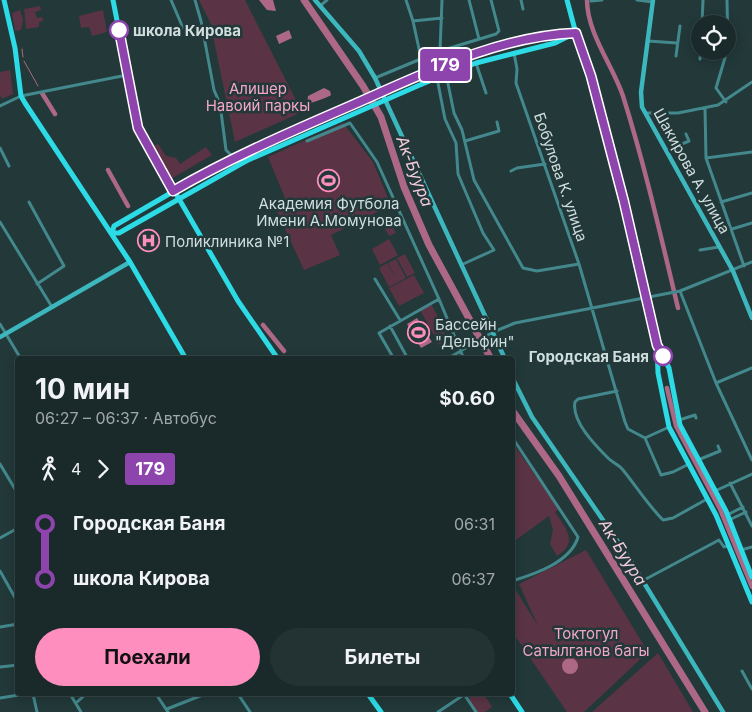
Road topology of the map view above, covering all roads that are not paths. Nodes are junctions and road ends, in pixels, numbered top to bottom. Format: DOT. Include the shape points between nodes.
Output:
graph roads {
  1 [pos="4,0"];
  2 [pos="113,0"];
  3 [pos="171,0"];
  4 [pos="195,0"];
  5 [pos="315,0"];
  6 [pos="327,0"];
  7 [pos="406,0"];
  8 [pos="442,0"];
  9 [pos="469,0"];
  10 [pos="491,0"];
  11 [pos="521,0"];
  12 [pos="567,0"];
  13 [pos="602,0"];
  14 [pos="637,0"];
  15 [pos="703,0"];
  16 [pos="727,0"];
  17 [pos="591,1"];
  18 [pos="653,1"];
  19 [pos="320,6"];
  20 [pos="524,9"];
  21 [pos="702,15"];
  22 [pos="727,15"];
  23 [pos="442,18"];
  24 [pos="413,21"];
  25 [pos="680,26"];
  26 [pos="183,28"];
  27 [pos="576,33"];
  28 [pos="479,38"];
  29 [pos="648,41"];
  30 [pos="677,42"];
  31 [pos="440,51"];
  32 [pos="514,53"];
  33 [pos="676,56"];
  34 [pos="421,58"];
  35 [pos="724,60"];
  36 [pos="476,64"];
  37 [pos="446,74"];
  38 [pos="127,75"];
  39 [pos="375,78"];
  40 [pos="437,78"];
  41 [pos="752,82"];
  42 [pos="486,93"];
  43 [pos="21,96"];
  44 [pos="726,102"];
  45 [pos="0,106"];
  46 [pos="705,108"];
  47 [pos="645,113"];
  48 [pos="496,122"];
  49 [pos="686,134"];
  50 [pos="465,140"];
  51 [pos="307,141"];
  52 [pos="0,148"];
  53 [pos="668,150"];
  54 [pos="752,152"];
  55 [pos="234,158"];
  56 [pos="706,158"];
  57 [pos="545,164"];
  58 [pos="9,166"];
  59 [pos="229,169"];
  60 [pos="511,171"];
  61 [pos="232,176"];
  62 [pos="173,191"];
  63 [pos="752,193"];
  64 [pos="178,199"];
  65 [pos="29,202"];
  66 [pos="721,202"];
  67 [pos="0,222"];
  68 [pos="752,223"];
  69 [pos="732,229"];
  70 [pos="112,233"];
  71 [pos="720,247"];
  72 [pos="700,250"];
  73 [pos="130,262"];
  74 [pos="752,262"];
  75 [pos="580,264"];
  76 [pos="461,265"];
  77 [pos="744,266"];
  78 [pos="733,271"];
  79 [pos="375,279"];
  80 [pos="37,284"];
  81 [pos="679,292"];
  82 [pos="646,298"];
  83 [pos="439,299"];
  84 [pos="52,307"];
  85 [pos="593,307"];
  86 [pos="752,318"];
  87 [pos="400,320"];
  88 [pos="0,324"];
  89 [pos="390,326"];
  90 [pos="493,332"];
  91 [pos="6,334"];
  92 [pos="0,337"];
  93 [pos="657,345"];
  94 [pos="459,350"];
  95 [pos="19,356"];
  96 [pos="184,356"];
  97 [pos="276,356"];
  98 [pos="392,356"];
  99 [pos="406,356"];
  100 [pos="451,356"];
  101 [pos="462,356"];
  102 [pos="504,356"];
  103 [pos="752,368"];
  104 [pos="515,383"];
  105 [pos="716,383"];
  106 [pos="617,391"];
  107 [pos="696,418"];
  108 [pos="678,420"];
  109 [pos="669,428"];
  110 [pos="645,438"];
  111 [pos="515,442"];
  112 [pos="718,446"];
  113 [pos="698,460"];
  114 [pos="752,460"];
  115 [pos="0,464"];
  116 [pos="689,464"];
  117 [pos="752,474"];
  118 [pos="730,483"];
  119 [pos="15,489"];
  120 [pos="715,491"];
  121 [pos="708,498"];
  122 [pos="744,507"];
  123 [pos="746,512"];
  124 [pos="728,517"];
  125 [pos="752,526"];
  126 [pos="15,530"];
  127 [pos="0,538"];
  128 [pos="729,546"];
  129 [pos="752,547"];
  130 [pos="741,550"];
  131 [pos="0,570"];
  132 [pos="752,577"];
  133 [pos="515,579"];
  134 [pos="644,580"];
  135 [pos="15,598"];
  136 [pos="752,602"];
  137 [pos="15,624"];
  138 [pos="0,627"];
  139 [pos="15,665"];
  140 [pos="0,667"];
  141 [pos="742,671"];
  142 [pos="752,689"];
  143 [pos="15,696"];
  144 [pos="33,696"];
  145 [pos="71,696"];
  146 [pos="84,696"];
  147 [pos="158,696"];
  148 [pos="200,696"];
  149 [pos="239,696"];
  150 [pos="369,696"];
  151 [pos="462,696"];
  152 [pos="466,696"];
  153 [pos="511,696"];
  154 [pos="0,698"];
  155 [pos="76,703"];
  156 [pos="168,710"];
  157 [pos="37,712"];
  158 [pos="81,712"];
  159 [pos="250,712"];
  160 [pos="381,712"];
  161 [pos="438,712"];
  162 [pos="476,712"];
  163 [pos="522,712"];
  164 [pos="723,712"];
  1 -- 43 [label="main road"];
  2 -- 38 [label="main road"];
  3 -- 26 [label="street"];
  4 -- 55 [label="street" via="214,90 220,104 226,150"];
  5 -- 19 [label="street"];
  6 -- 19 [label="street"];
  7 -- 24 [label="street"];
  8 -- 23 [label="street"];
  9 -- 28 [label="street"];
  10 -- 28 [label="street" via="499,31"];
  11 -- 20 [label="street"];
  12 -- 27 [label="main road"];
  13 -- 17 [label="street"];
  14 -- 18 [label="street"];
  15 -- 21 [label="street"];
  16 -- 22 [label="street"];
  18 -- 29 [label="street, Шакирова А. улица"];
  19 -- 39 [label="street" via="359,51"];
  23 -- 24 [label="street"];
  23 -- 31 [label="street"];
  24 -- 34 [label="street"];
  25 -- 30 [label="street"];
  27 -- 32 [label="main road" via="555,43"];
  27 -- 55 [label="main road, bridge" via="553,34 505,46 417,77"];
  27 -- 82 [label="main road" via="591,76"];
  28 -- 31 [label="street"];
  29 -- 30 [label="street"];
  29 -- 47 [label="street, Шакирова А. улица" via="641,99"];
  30 -- 33 [label="street"];
  31 -- 34 [label="street"];
  32 -- 36 [label="main road"];
  32 -- 57 [label="street, Бобулова К. улица" via="516,83"];
  34 -- 39 [label="street"];
  35 -- 44 [label="street" via="716,88"];
  36 -- 37 [label="main road"];
  36 -- 42 [label="street"];
  37 -- 40 [label="main road"];
  37 -- 50 [label="street" via="454,113"];
  38 -- 43 [label="street"];
  38 -- 62 [label="main road" via="138,128"];
  39 -- 76 [label="street"];
  40 -- 59 [label="main road, bridge"];
  40 -- 76 [label="street" via="445,119 456,143 458,174 483,234 494,250"];
  41 -- 44 [label="street"];
  43 -- 45 [label="street"];
  43 -- 70 [label="main road"];
  44 -- 46 [label="street"];
  46 -- 47 [label="street" via="678,113"];
  46 -- 56 [label="street"];
  47 -- 53 [label="street, Шакирова А. улица"];
  48 -- 50 [label="street" via="499,131"];
  49 -- 53 [label="street" via="689,141"];
  50 -- 75 [label="street" via="474,180 523,268 537,271"];
  51 -- 83 [label="street" via="350,123 378,162"];
  52 -- 58 [label="street"];
  53 -- 71 [label="street, Шакирова А. улица"];
  54 -- 56 [label="street"];
  55 -- 62 [label="main road"];
  56 -- 66 [label="street"];
  57 -- 60 [label="street"];
  57 -- 75 [label="street, Бобулова К. улица"];
  59 -- 61 [label="street"];
  59 -- 64 [label="main road"];
  62 -- 64 [label="main road"];
  62 -- 70 [label="main road" via="114,226"];
  63 -- 66 [label="street"];
  64 -- 70 [label="main road" via="118,233"];
  64 -- 97 [label="main road" via="238,302"];
  65 -- 80 [label="street" via="64,266"];
  66 -- 69 [label="street"];
  67 -- 80 [label="street"];
  68 -- 69 [label="street"];
  69 -- 77 [label="street"];
  70 -- 73 [label="main road"];
  71 -- 72 [label="street"];
  71 -- 78 [label="street, Шакирова А. улица"];
  73 -- 84 [label="street"];
  73 -- 96 [label="main road"];
  74 -- 77 [label="street"];
  75 -- 85 [label="street, Бобулова К. улица"];
  76 -- 90 [label="street"];
  77 -- 78 [label="street"];
  78 -- 81 [label="street"];
  78 -- 86 [label="street, Шакирова А. улица"];
  79 -- 87 [label="street"];
  80 -- 84 [label="street"];
  81 -- 82 [label="street"];
  81 -- 105 [label="street"];
  82 -- 85 [label="street"];
  82 -- 93 [label="main road"];
  83 -- 87 [label="street"];
  83 -- 94 [label="street"];
  84 -- 91 [label="street"];
  85 -- 90 [label="street" via="515,323"];
  85 -- 106 [label="street, Бобулова К. улица"];
  87 -- 89 [label="street"];
  88 -- 91 [label="street"];
  89 -- 98 [label="street" via="379,334"];
  89 -- 99 [label="street"];
  90 -- 94 [label="street"];
  90 -- 102 [label="street"];
  91 -- 92 [label="street"];
  91 -- 95 [label="street"];
  93 -- 108 [label="main road" via="669,368"];
  93 -- 109 [label="main road" via="658,373"];
  94 -- 100 [label="street"];
  94 -- 101 [label="street"];
  103 -- 105 [label="street"];
  104 -- 134 [label="street" via="532,417"];
  105 -- 114 [label="street"];
  106 -- 110 [label="street, Бобулова К. улица" via="627,427"];
  106 -- 121 [label="street" via="575,402 574,409 591,438 621,468 663,520 679,516"];
  107 -- 108 [label="street" via="695,415"];
  108 -- 113 [label="main road"];
  109 -- 110 [label="street"];
  109 -- 116 [label="main road"];
  110 -- 116 [label="street" via="661,475"];
  111 -- 133 [label="street" via="578,538 571,552 554,563"];
  112 -- 113 [label="street" via="720,451"];
  113 -- 120 [label="main road"];
  115 -- 119 [label="street"];
  116 -- 121 [label="main road"];
  117 -- 118 [label="street"];
  118 -- 120 [label="street"];
  118 -- 122 [label="street"];
  120 -- 124 [label="main road"];
  121 -- 128 [label="main road"];
  122 -- 123 [label="street"];
  122 -- 124 [label="street"];
  123 -- 124 [label="street"];
  123 -- 125 [label="street"];
  124 -- 130 [label="main road"];
  126 -- 127 [label="street"];
  128 -- 134 [label="street" via="724,547 719,540"];
  128 -- 136 [label="main road"];
  129 -- 130 [label="street"];
  130 -- 132 [label="main road"];
  131 -- 135 [label="street"];
  134 -- 164 [label="street"];
  137 -- 138 [label="street"];
  139 -- 140 [label="street"];
  141 -- 142 [label="street"];
  143 -- 154 [label="street"];
  144 -- 157 [label="street"];
  145 -- 155 [label="street"];
  146 -- 155 [label="street"];
  147 -- 156 [label="street"];
  148 -- 156 [label="street"];
  149 -- 159 [label="street"];
  150 -- 160 [label="main road"];
  151 -- 161 [label="street"];
  152 -- 162 [label="street"];
  153 -- 163 [label="main road"];
  155 -- 158 [label="street"];
}
